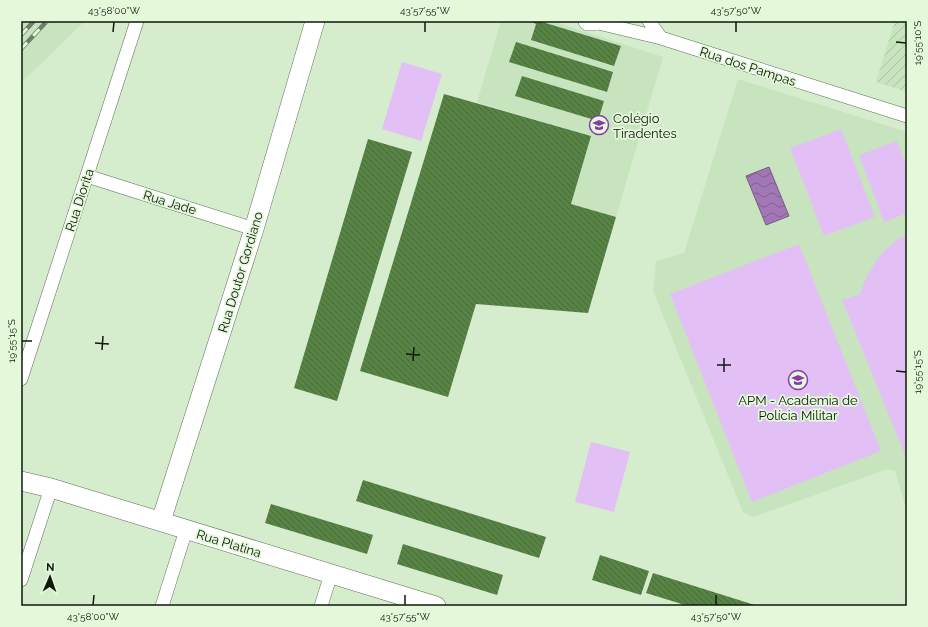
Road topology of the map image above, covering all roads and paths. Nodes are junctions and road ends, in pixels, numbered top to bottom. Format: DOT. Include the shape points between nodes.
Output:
graph roads {
  1 [pos="137,21"];
  2 [pos="315,21"];
  3 [pos="589,21"];
  4 [pos="594,21"];
  5 [pos="628,21"];
  6 [pos="649,21"];
  7 [pos="661,38"];
  8 [pos="907,116"];
  9 [pos="86,176"];
  10 [pos="254,229"];
  11 [pos="21,379"];
  12 [pos="21,481"];
  13 [pos="50,488"];
  14 [pos="161,522"];
  15 [pos="186,530"];
  16 [pos="331,574"];
  17 [pos="21,580"];
  18 [pos="162,606"];
  19 [pos="321,606"];
  20 [pos="436,606"];
  1 -- 9 [label="street, Rua Diorita"];
  2 -- 10 [label="street, Rua Doutor Gordiano"];
  3 -- 4 [label="street"];
  3 -- 7 [label="street, Rua dos Pampas"];
  5 -- 7 [label="street"];
  6 -- 7 [label="street"];
  7 -- 8 [label="street, Rua dos Pampas"];
  9 -- 10 [label="street, Rua Jade"];
  9 -- 11 [label="street, Rua Diorita"];
  10 -- 14 [label="street, Rua Doutor Gordiano"];
  12 -- 13 [label="street, Rua Platina"];
  13 -- 14 [label="street, Rua Platina"];
  13 -- 17 [label="street"];
  14 -- 15 [label="street, Rua Platina"];
  15 -- 16 [label="street, Rua Platina"];
  15 -- 18 [label="street"];
  16 -- 19 [label="street"];
  16 -- 20 [label="street, Rua Platina"];
}
